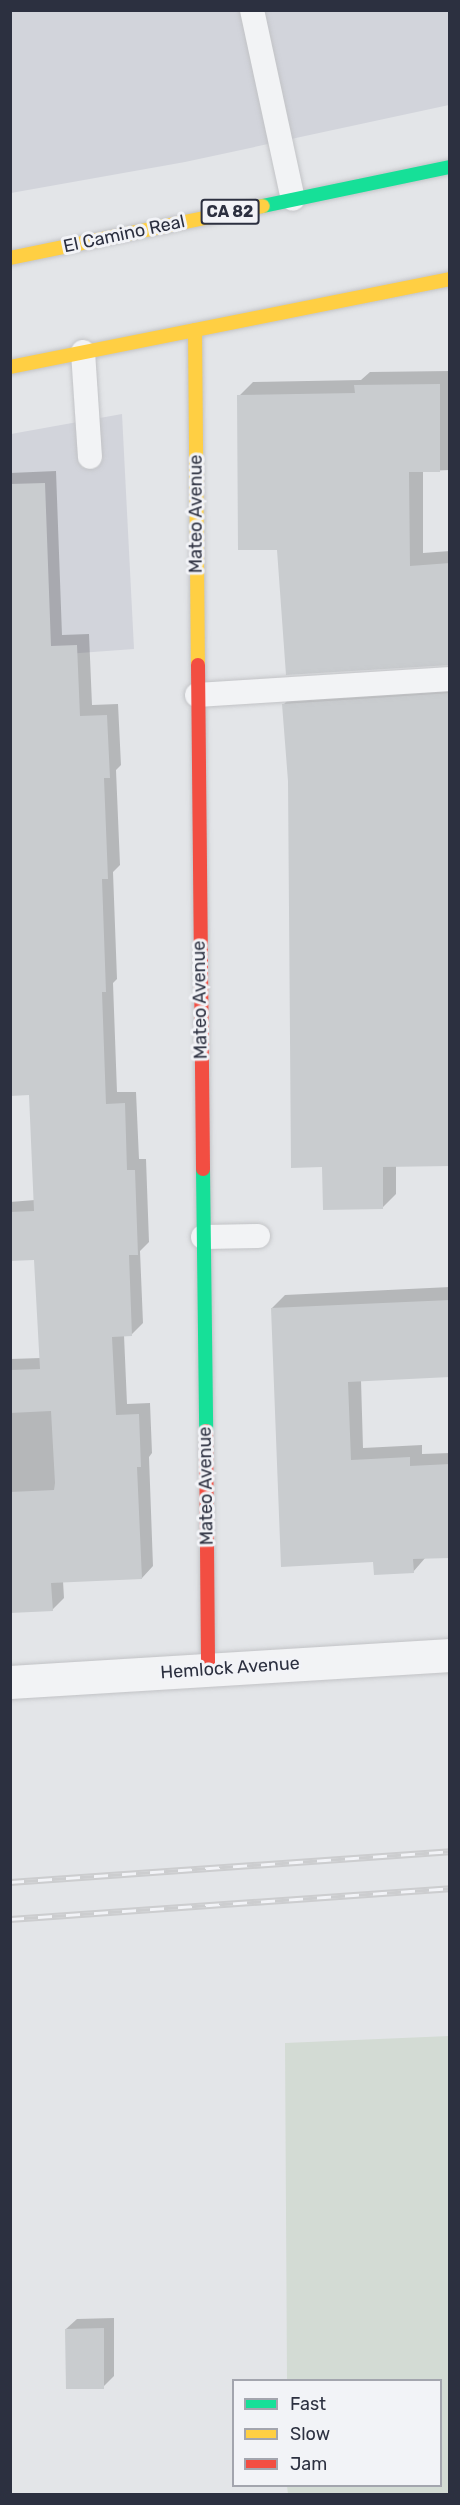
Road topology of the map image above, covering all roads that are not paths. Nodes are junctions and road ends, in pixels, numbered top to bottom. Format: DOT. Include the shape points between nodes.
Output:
graph roads {
  1 [pos="252,10"];
  2 [pos="450,167"];
  3 [pos="293,199"];
  4 [pos="10,258"];
  5 [pos="450,279"];
  6 [pos="195,330"];
  7 [pos="83,352"];
  8 [pos="10,367"];
  9 [pos="90,457"];
  10 [pos="450,679"];
  11 [pos="196,695"];
  12 [pos="258,1236"];
  13 [pos="203,1237"];
  14 [pos="450,1655"];
  15 [pos="208,1670"];
  16 [pos="10,1682"];
  1 -- 3 [label="lane"];
  2 -- 3 [label="street, El Camino Real / CA 82"];
  3 -- 4 [label="street, El Camino Real / CA 82"];
  5 -- 6 [label="street"];
  6 -- 7 [label="street"];
  6 -- 11 [label="street, Mateo Avenue"];
  7 -- 8 [label="street"];
  7 -- 9 [label="lane"];
  10 -- 11 [label="lane"];
  11 -- 13 [label="street, Mateo Avenue"];
  12 -- 13 [label="lane"];
  13 -- 15 [label="street, Mateo Avenue"];
  14 -- 15 [label="street, Hemlock Avenue"];
  15 -- 16 [label="street, Hemlock Avenue"];
}
